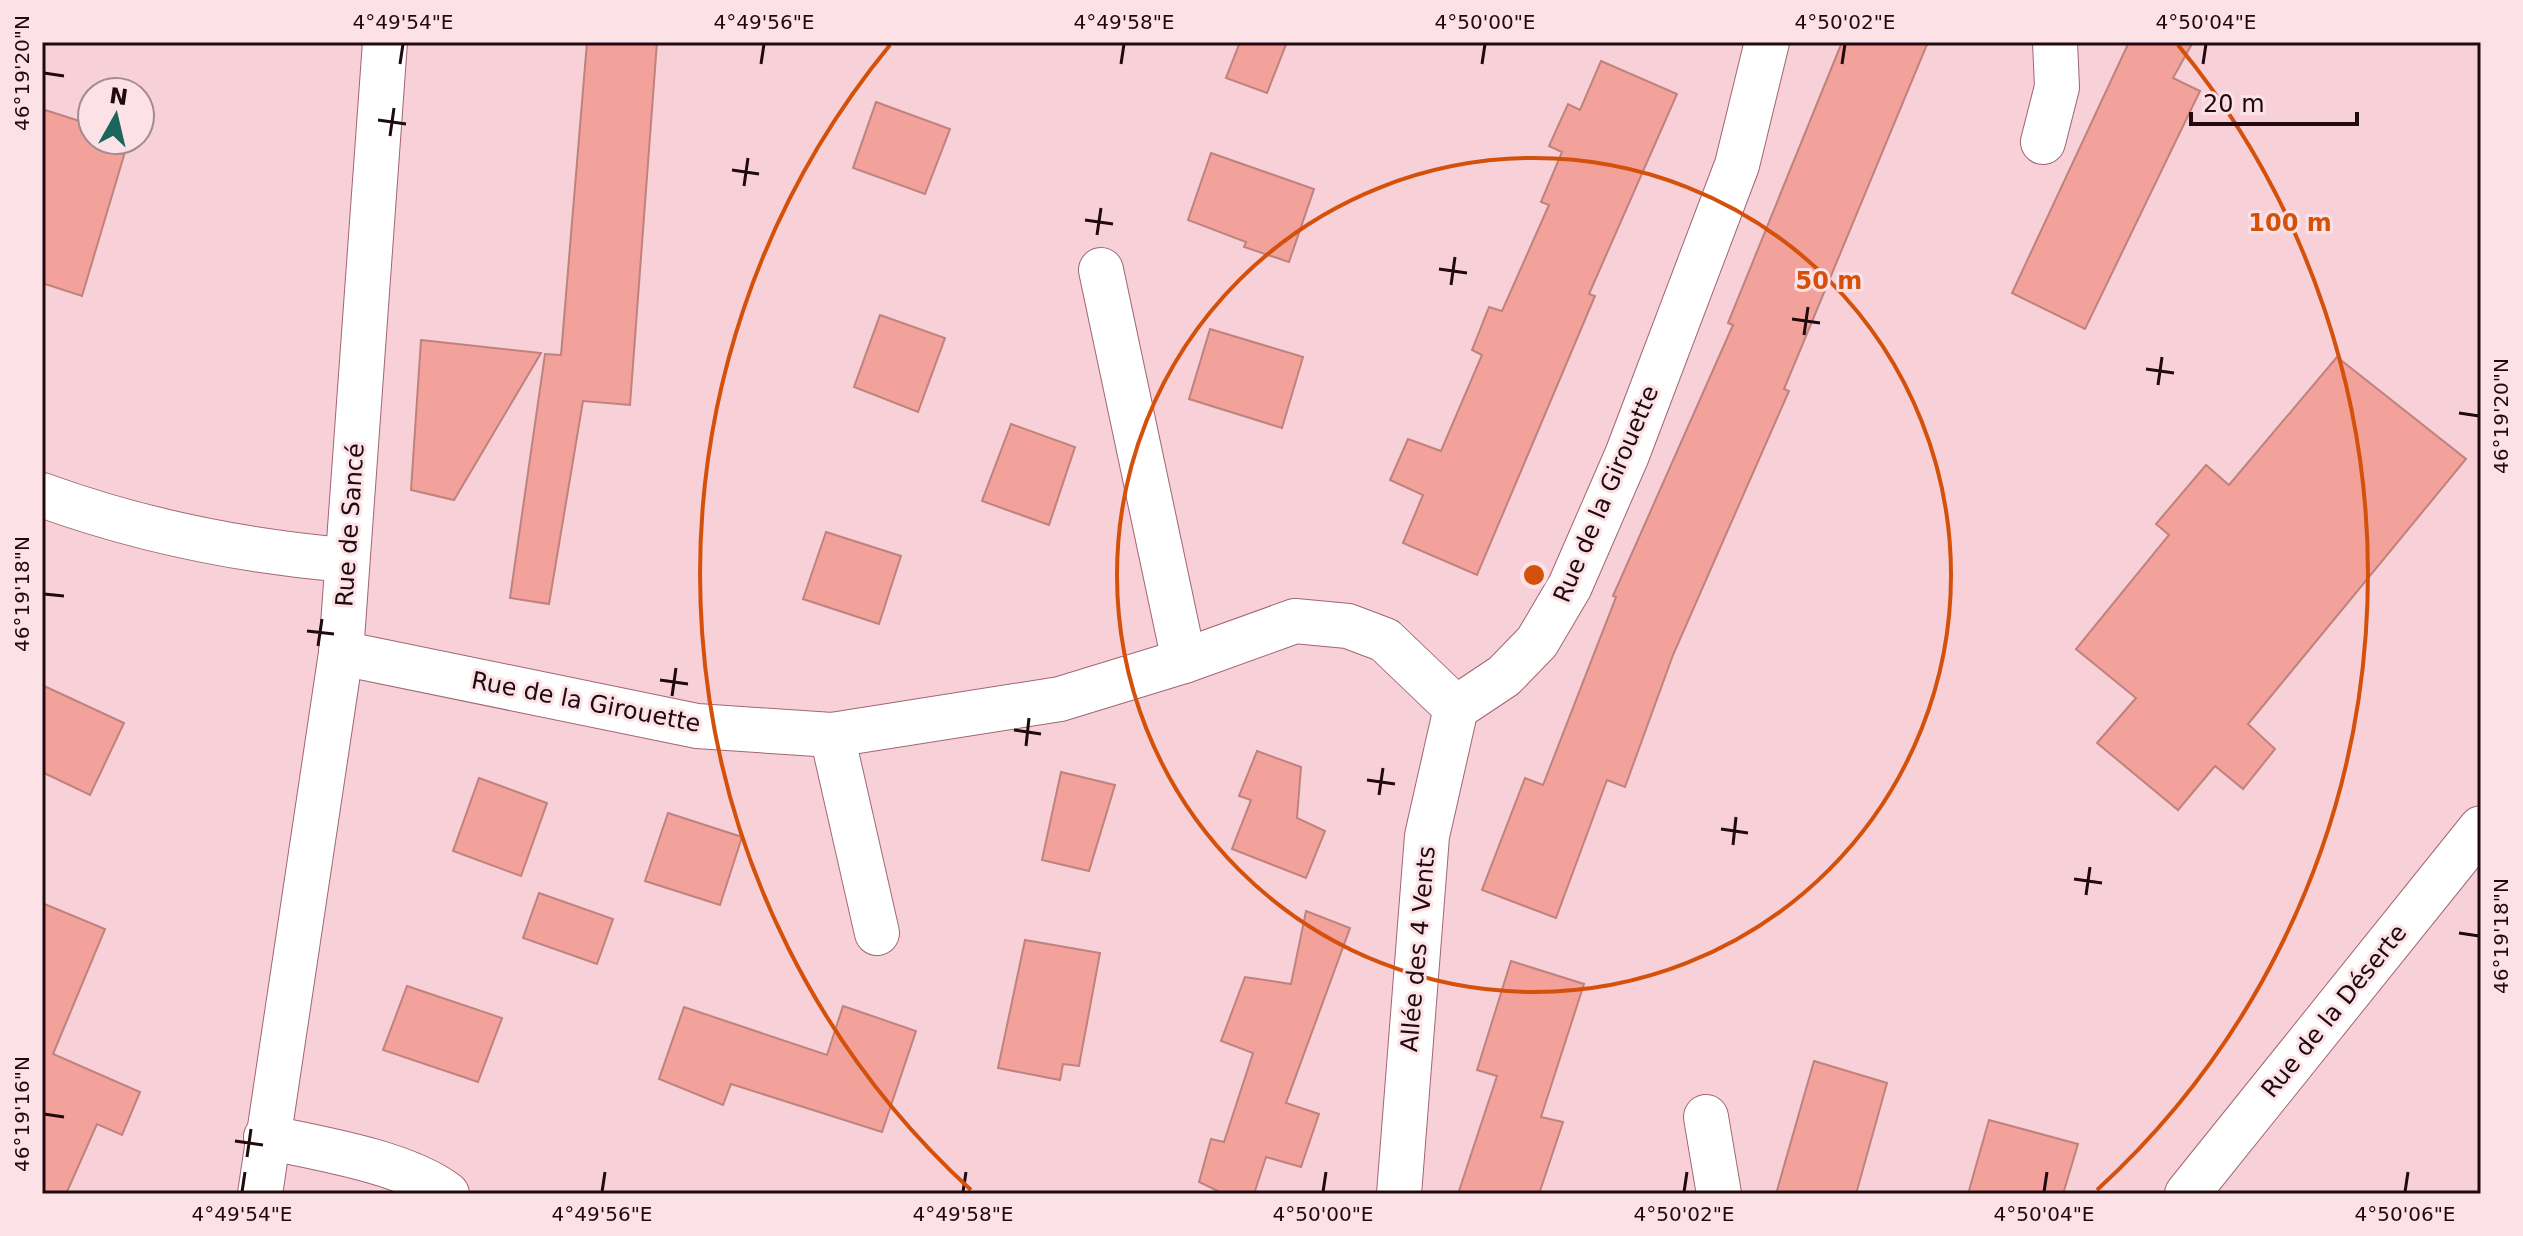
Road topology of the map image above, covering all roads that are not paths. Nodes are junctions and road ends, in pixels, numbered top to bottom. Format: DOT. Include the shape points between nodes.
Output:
graph roads {
  1 [pos="385,42"];
  2 [pos="1767,42"];
  3 [pos="2055,42"];
  4 [pos="2043,142"];
  5 [pos="1101,270"];
  6 [pos="42,495"];
  7 [pos="345,560"];
  8 [pos="341,653"];
  9 [pos="1184,661"];
  10 [pos="1456,708"];
  11 [pos="832,735"];
  12 [pos="2481,828"];
  13 [pos="877,933"];
  14 [pos="1706,1117"];
  15 [pos="266,1137"];
  16 [pos="260,1194"];
  17 [pos="447,1194"];
  18 [pos="1399,1194"];
  19 [pos="1719,1194"];
  20 [pos="2187,1194"];
  1 -- 7 [label="street, Rue de Sancé"];
  2 -- 10 [label="street, Rue de la Girouette" via="1737,165 1627,455 1570,586 1537,642 1504,676"];
  3 -- 4 [label="street" via="2057,87"];
  5 -- 9 [label="street"];
  6 -- 7 [label="street" via="112,520 260,553"];
  7 -- 8 [label="street, Rue de Sancé"];
  8 -- 11 [label="street, Rue de la Girouette" via="697,726"];
  8 -- 15 [label="street, Rue de Sancé"];
  9 -- 10 [label="street, Rue de la Girouette" via="1295,621 1348,626 1385,640"];
  9 -- 11 [label="street, Rue de la Girouette" via="1060,699"];
  10 -- 18 [label="street, Allée des 4 Vents" via="1427,836"];
  11 -- 13 [label="street"];
  12 -- 20 [label="street, Rue de la Déserte"];
  14 -- 19 [label="street"];
  15 -- 16 [label="street, Rue de Sancé"];
  15 -- 17 [label="street" via="429,1180"];
}
